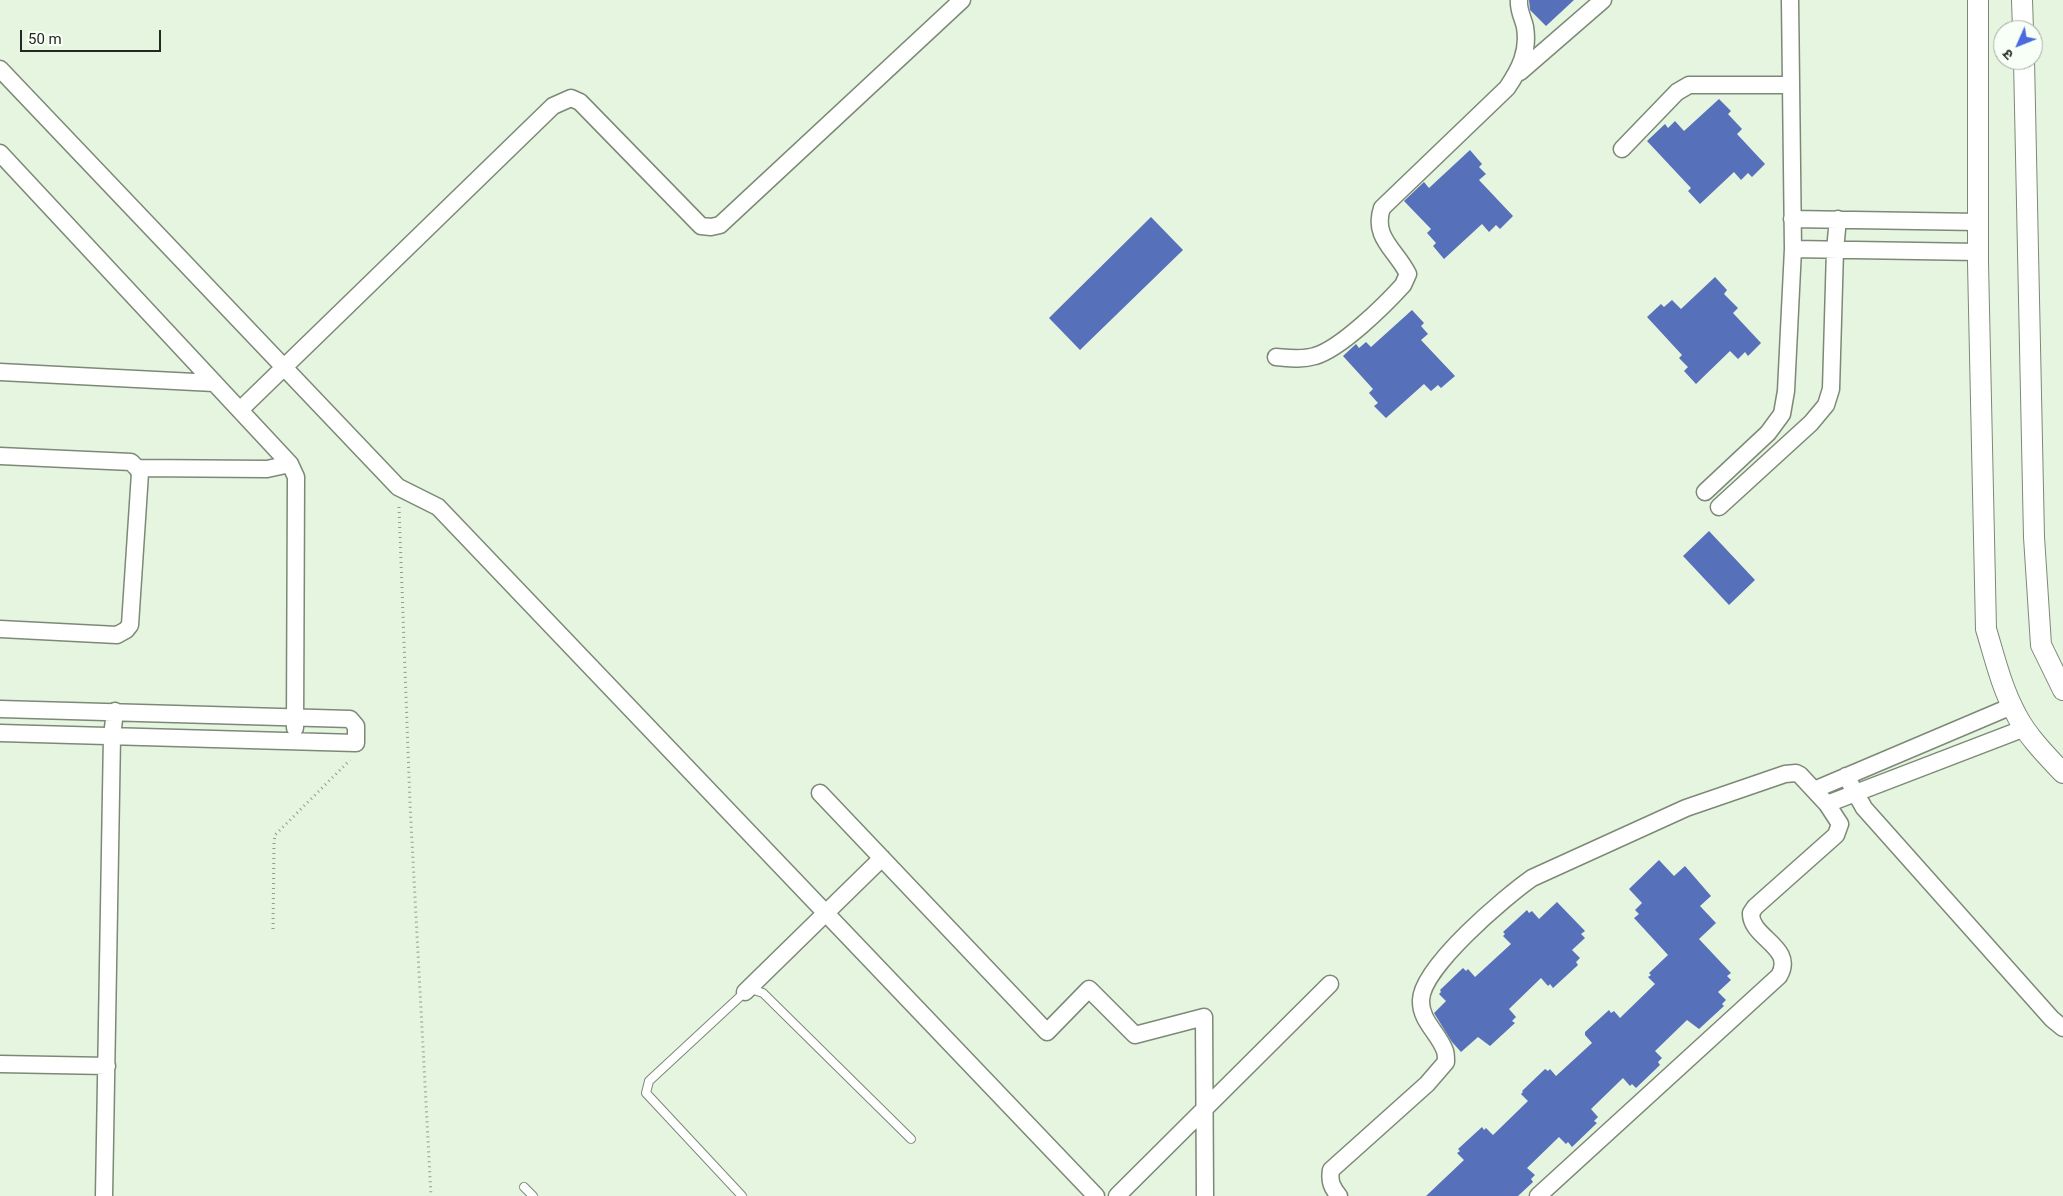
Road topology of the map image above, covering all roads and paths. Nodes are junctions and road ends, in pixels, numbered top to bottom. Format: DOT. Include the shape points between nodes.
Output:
graph roads {
  1 [pos="962,0"];
  2 [pos="1519,0"];
  3 [pos="1603,0"];
  4 [pos="1790,0"];
  5 [pos="1978,0"];
  6 [pos="2022,0"];
  7 [pos="2023,20"];
  8 [pos="0,69"];
  9 [pos="2024,70"];
  10 [pos="1515,76"];
  11 [pos="1791,85"];
  12 [pos="1622,148"];
  13 [pos="0,154"];
  14 [pos="1792,218"];
  15 [pos="1838,219"];
  16 [pos="1978,222"];
  17 [pos="1793,249"];
  18 [pos="1835,250"];
  19 [pos="1978,252"];
  20 [pos="1276,357"];
  21 [pos="284,366"];
  22 [pos="0,372"];
  23 [pos="214,383"];
  24 [pos="240,410"];
  25 [pos="0,456"];
  26 [pos="290,464"];
  27 [pos="137,468"];
  28 [pos="398,487"];
  29 [pos="1705,492"];
  30 [pos="1719,507"];
  31 [pos="0,630"];
  32 [pos="2063,690"];
  33 [pos="2012,706"];
  34 [pos="0,708"];
  35 [pos="115,711"];
  36 [pos="295,718"];
  37 [pos="2025,728"];
  38 [pos="0,733"];
  39 [pos="112,736"];
  40 [pos="296,741"];
  41 [pos="356,743"];
  42 [pos="2063,773"];
  43 [pos="1846,776"];
  44 [pos="1814,790"];
  45 [pos="820,793"];
  46 [pos="1854,793"];
  47 [pos="1827,804"];
  48 [pos="882,858"];
  49 [pos="826,913"];
  50 [pos="273,929"];
  51 [pos="1330,984"];
  52 [pos="746,992"];
  53 [pos="2063,1028"];
  54 [pos="0,1064"];
  55 [pos="107,1066"];
  56 [pos="1204,1109"];
  57 [pos="911,1139"];
  58 [pos="524,1187"];
  59 [pos="105,1196"];
  60 [pos="431,1196"];
  61 [pos="533,1196"];
  62 [pos="742,1196"];
  63 [pos="1096,1196"];
  64 [pos="1117,1196"];
  65 [pos="1205,1196"];
  66 [pos="1339,1196"];
  67 [pos="1538,1196"];
  1 -- 21 [label="street" via="720,225 701,226 580,102 571,98 561,101"];
  2 -- 10 [label="street" via="1525,28 1525,54"];
  3 -- 10 [label="street"];
  4 -- 11 [label="street"];
  5 -- 16 [label="street"];
  6 -- 7 [label="street"];
  8 -- 21 [label="street"];
  9 -- 32 [label="street" via="2034,537 2042,645"];
  10 -- 20 [label="street" via="1507,88 1382,208 1379,218 1383,238 1408,274 1403,285 1335,348 1302,359"];
  11 -- 12 [label="street" via="1689,85 1677,92"];
  11 -- 14 [label="street"];
  13 -- 23 [label="street"];
  14 -- 15 [label="street"];
  14 -- 17 [label="street"];
  15 -- 16 [label="street"];
  15 -- 18 [label="street"];
  16 -- 19 [label="street"];
  17 -- 18 [label="street"];
  17 -- 29 [label="street" via="1782,414 1768,433"];
  18 -- 19 [label="street"];
  18 -- 30 [label="street" via="1831,389 1826,405 1811,424"];
  19 -- 33 [label="street" via="1986,629"];
  21 -- 24 [label="street"];
  21 -- 28 [label="street"];
  22 -- 23 [label="street"];
  23 -- 24 [label="street"];
  24 -- 26 [label="street"];
  25 -- 27 [label="street" via="131,462"];
  26 -- 27 [label="street" via="267,469"];
  26 -- 36 [label="street" via="296,477"];
  27 -- 31 [label="street" via="140,473 132,606 130,625 126,630 117,635"];
  28 -- 49 [label="street" via="438,507"];
  28 -- 60 [label="path" via="410,804"];
  33 -- 37 [label="street"];
  33 -- 43 [label="street"];
  34 -- 35 [label="street"];
  35 -- 36 [label="street"];
  35 -- 39 [label="street"];
  36 -- 40 [label="street"];
  36 -- 41 [label="street" via="350,719 356,726"];
  37 -- 42 [label="street"];
  37 -- 46 [label="street"];
  38 -- 39 [label="street"];
  39 -- 40 [label="street"];
  39 -- 55 [label="street"];
  40 -- 41 [label="street"];
  41 -- 50 [label="path" via="351,759 275,835"];
  43 -- 44 [label="street"];
  43 -- 46 [label="street"];
  44 -- 47 [label="street"];
  44 -- 66 [label="street" via="1796,773 1767,780 1686,808 1532,878 1514,891 1440,960 1429,978 1421,999 1422,1014 1445,1051 1446,1062 1427,1084 1331,1170 1333,1189"];
  45 -- 48 [label="street"];
  46 -- 47 [label="street"];
  46 -- 53 [label="street" via="1922,874"];
  47 -- 67 [label="street" via="1840,824 1836,835 1751,913 1753,923 1783,958 1784,968 1779,976"];
  48 -- 49 [label="street"];
  48 -- 56 [label="street" via="1047,1032 1090,989 1135,1035 1204,1017"];
  49 -- 52 [label="street"];
  49 -- 63 [label="street"];
  51 -- 56 [label="street"];
  52 -- 57 [label="lane" via="763,993"];
  52 -- 62 [label="lane" via="649,1081 646,1093"];
  54 -- 55 [label="street"];
  55 -- 59 [label="street"];
  56 -- 64 [label="street"];
  56 -- 65 [label="street"];
  58 -- 61 [label="lane"];
}
